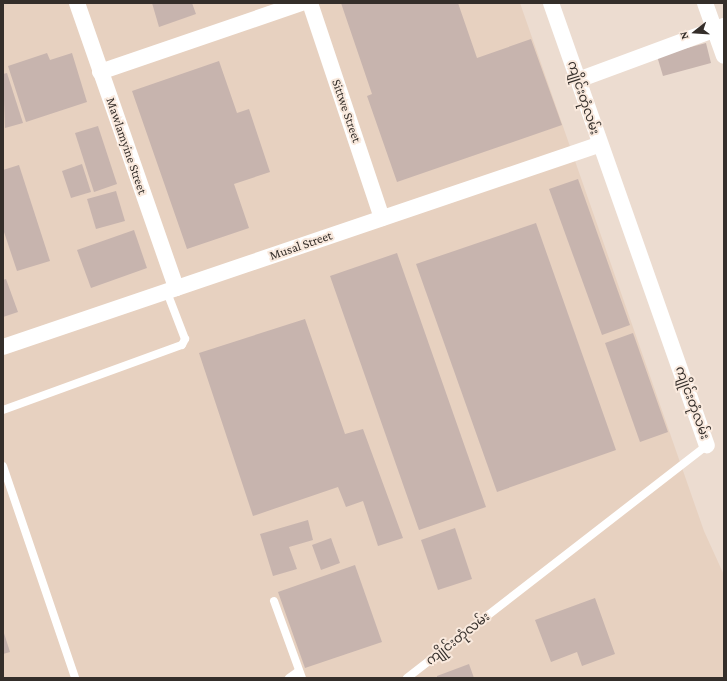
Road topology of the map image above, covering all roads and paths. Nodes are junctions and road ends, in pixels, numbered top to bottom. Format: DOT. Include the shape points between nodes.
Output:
graph roads {
  1 [pos="77,3"];
  2 [pos="302,3"];
  3 [pos="310,3"];
  4 [pos="551,3"];
  5 [pos="705,3"];
  6 [pos="719,27"];
  7 [pos="724,56"];
  8 [pos="100,72"];
  9 [pos="578,80"];
  10 [pos="598,145"];
  11 [pos="382,218"];
  12 [pos="172,290"];
  13 [pos="3,347"];
  14 [pos="3,410"];
  15 [pos="707,445"];
  16 [pos="3,466"];
  17 [pos="274,602"];
  18 [pos="300,674"];
  19 [pos="76,678"];
  20 [pos="289,678"];
  21 [pos="407,678"];
  1 -- 8 [label="street, Mawlamyine Street"];
  2 -- 8 [label="street"];
  3 -- 11 [label="street, Sittwe Street"];
  4 -- 9 [label="street, ကျိုင်းတုံလမ်း"];
  5 -- 6 [label="street"];
  6 -- 7 [label="street"];
  6 -- 9 [label="street"];
  8 -- 12 [label="street, Mawlamyine Street"];
  9 -- 10 [label="street, ကျိုင်းတုံလမ်း"];
  10 -- 11 [label="street, Musal Street"];
  10 -- 15 [label="street, ကျိုင်းတုံလမ်း"];
  11 -- 12 [label="street, Musal Street"];
  12 -- 13 [label="street, Musal Street"];
  12 -- 14 [label="lane" via="185,339 182,345"];
  15 -- 21 [label="lane, ကျိုင်းတုံလမ်း"];
  16 -- 19 [label="lane"];
  17 -- 18 [label="lane"];
  18 -- 20 [label="lane"];
}
